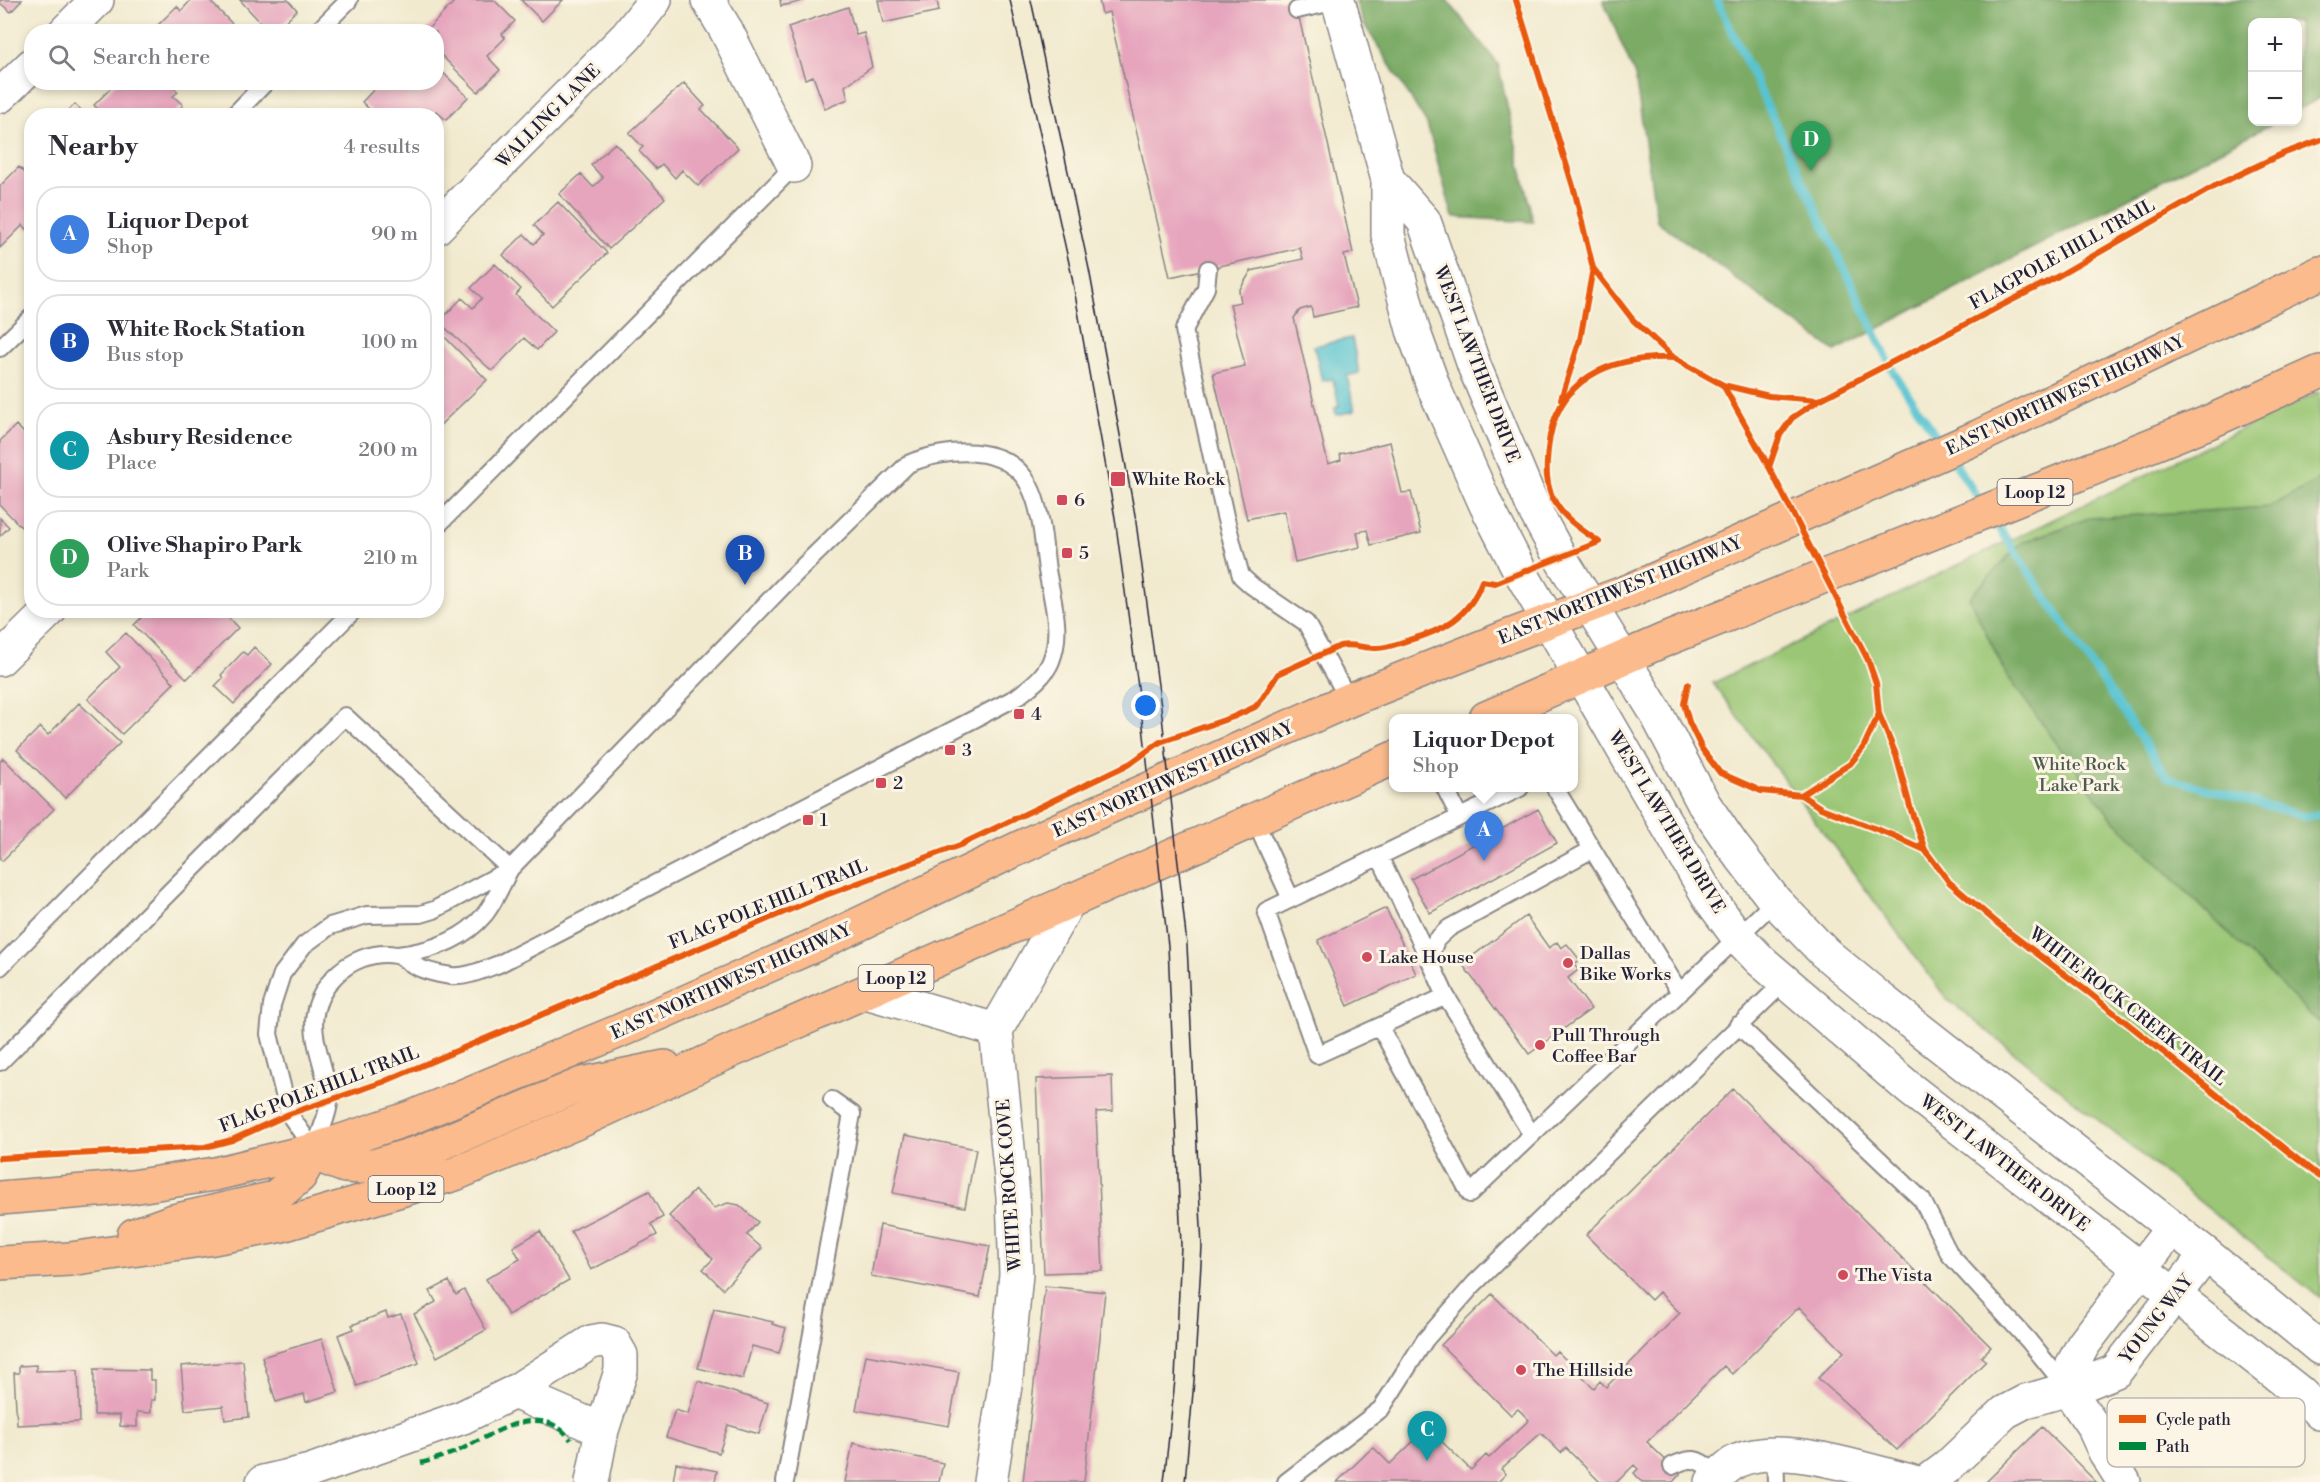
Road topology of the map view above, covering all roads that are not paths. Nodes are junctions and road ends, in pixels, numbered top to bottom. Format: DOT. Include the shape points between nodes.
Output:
graph roads {
  1 [pos="97,0"];
  2 [pos="349,0"];
  3 [pos="655,0"];
  4 [pos="708,0"];
  5 [pos="1338,1"];
  6 [pos="1297,10"];
  7 [pos="73,24"];
  8 [pos="325,24"];
  9 [pos="24,73"];
  10 [pos="258,90"];
  11 [pos="0,96"];
  12 [pos="241,108"];
  13 [pos="794,166"];
  14 [pos="1388,180"];
  15 [pos="444,220"];
  16 [pos="1208,269"];
  17 [pos="2320,273"];
  18 [pos="1456,315"];
  19 [pos="24,325"];
  20 [pos="1413,330"];
  21 [pos="0,348"];
  22 [pos="2320,372"];
  23 [pos="444,519"];
  24 [pos="1590,605"];
  25 [pos="42,618"];
  26 [pos="346,618"];
  27 [pos="1548,620"];
  28 [pos="1623,658"];
  29 [pos="0,659"];
  30 [pos="1581,675"];
  31 [pos="1349,700"];
  32 [pos="1495,714"];
  33 [pos="1389,760"];
  34 [pos="1447,792"];
  35 [pos="1511,792"];
  36 [pos="1557,792"];
  37 [pos="1459,816"];
  38 [pos="1254,819"];
  39 [pos="1591,850"];
  40 [pos="1379,856"];
  41 [pos="510,869"];
  42 [pos="1292,899"];
  43 [pos="1069,901"];
  44 [pos="1775,901"];
  45 [pos="1738,937"];
  46 [pos="398,955"];
  47 [pos="1429,959"];
  48 [pos="0,967"];
  49 [pos="1784,982"];
  50 [pos="866,992"];
  51 [pos="1680,993"];
  52 [pos="1446,996"];
  53 [pos="1738,1025"];
  54 [pos="1380,1027"];
  55 [pos="996,1030"];
  56 [pos="722,1055"];
  57 [pos="0,1062"];
  58 [pos="832,1100"];
  59 [pos="1532,1135"];
  60 [pos="314,1150"];
  61 [pos="3,1196"];
  62 [pos="2172,1228"];
  63 [pos="2206,1254"];
  64 [pos="70,1259"];
  65 [pos="0,1263"];
  66 [pos="2140,1269"];
  67 [pos="2175,1296"];
  68 [pos="2320,1348"];
  69 [pos="2067,1388"];
  70 [pos="514,1392"];
  71 [pos="2320,1413"];
  72 [pos="602,1430"];
  73 [pos="2107,1456"];
  74 [pos="1671,1466"];
  75 [pos="2114,1467"];
  76 [pos="1775,1469"];
  77 [pos="1716,1478"];
  78 [pos="263,1482"];
  79 [pos="592,1482"];
  80 [pos="785,1482"];
  81 [pos="990,1482"];
  82 [pos="1286,1482"];
  83 [pos="1914,1482"];
  84 [pos="1927,1482"];
  85 [pos="2124,1482"];
  1 -- 7 [label="street"];
  2 -- 8 [label="lane"];
  3 -- 15 [label="street, WALLING LANE" via="627,36"];
  4 -- 13 [label="street"];
  5 -- 6 [label="lane"];
  5 -- 14 [label="street, WEST LAWTHER DRIVE"];
  9 -- 11 [label="street"];
  10 -- 12 [label="lane"];
  13 -- 23 [label="lane"];
  14 -- 18 [label="street, WEST LAWTHER DRIVE" via="1424,221"];
  14 -- 20 [label="street, WEST LAWTHER DRIVE" via="1388,235"];
  16 -- 31 [label="lane" via="1206,288 1184,330 1241,576 1306,623"];
  17 -- 24 [label="main road, EAST NORTHWEST HIGHWAY" via="1980,436"];
  18 -- 20 [label="street"];
  18 -- 24 [label="street, WEST LAWTHER DRIVE" via="1533,509"];
  19 -- 21 [label="lane"];
  20 -- 27 [label="street, WEST LAWTHER DRIVE" via="1486,505"];
  22 -- 28 [label="main road, Loop 12" via="2198,427"];
  24 -- 27 [label="main road, EAST NORTHWEST HIGHWAY"];
  24 -- 28 [label="street, WEST LAWTHER DRIVE"];
  25 -- 29 [label="street"];
  26 -- 48 [label="lane"];
  27 -- 30 [label="street, WEST LAWTHER DRIVE"];
  27 -- 31 [label="main road, EAST NORTHWEST HIGHWAY"];
  28 -- 30 [label="main road, Loop 12"];
  28 -- 44 [label="street, WEST LAWTHER DRIVE" via="1704,804"];
  30 -- 32 [label="main road, Loop 12"];
  30 -- 45 [label="street, WEST LAWTHER DRIVE" via="1710,899"];
  31 -- 60 [label="main road, EAST NORTHWEST HIGHWAY" via="617,1032 410,1118"];
  33 -- 38 [label="main road, Loop 12"];
  34 -- 37 [label="lane"];
  35 -- 37 [label="lane"];
  36 -- 39 [label="lane"];
  37 -- 40 [label="lane"];
  38 -- 42 [label="lane"];
  38 -- 43 [label="main road, Loop 12"];
  39 -- 47 [label="lane" via="1449,928 1436,940"];
  39 -- 51 [label="lane"];
  40 -- 42 [label="lane"];
  40 -- 47 [label="lane"];
  41 -- 46 [label="lane" via="486,913 469,931 435,947"];
  41 -- 46 [label="lane" via="789,580 908,464 959,452 995,458 1021,472 1035,499 1058,632 1050,663 1030,687 479,972 454,977 428,971"];
  41 -- 57 [label="lane" via="345,716"];
  41 -- 60 [label="lane" via="428,912 367,915 330,926 304,945 290,962 277,987 269,1034 289,1114"];
  42 -- 54 [label="lane" via="1266,911 1317,1055"];
  43 -- 50 [label="main road, Loop 12"];
  43 -- 55 [label="street"];
  44 -- 45 [label="lane"];
  44 -- 62 [label="street, WEST LAWTHER DRIVE" via="1824,952"];
  45 -- 49 [label="street, WEST LAWTHER DRIVE"];
  45 -- 51 [label="lane"];
  46 -- 60 [label="lane" via="353,962 321,994 313,1033 330,1100"];
  47 -- 52 [label="lane"];
  49 -- 53 [label="lane"];
  49 -- 66 [label="street, WEST LAWTHER DRIVE" via="1910,1089"];
  50 -- 55 [label="street"];
  50 -- 56 [label="main road, Loop 12"];
  51 -- 59 [label="lane"];
  52 -- 54 [label="lane"];
  52 -- 59 [label="lane"];
  53 -- 69 [label="lane" via="1922,1200 1950,1255"];
  53 -- 82 [label="lane" via="1474,1284 1425,1340 1381,1409"];
  54 -- 59 [label="lane" via="1470,1194"];
  55 -- 81 [label="street, WHITE ROCK COVE" via="1013,1197 1016,1274 1006,1379"];
  56 -- 60 [label="main road" via="582,1084 423,1150 377,1164 345,1166"];
  56 -- 64 [label="main road, Loop 12" via="455,1174 282,1225"];
  58 -- 80 [label="lane" via="852,1114"];
  60 -- 61 [label="main road, EAST NORTHWEST HIGHWAY" via="215,1174 132,1187"];
  60 -- 64 [label="main road" via="300,1176 274,1198 173,1221"];
  62 -- 63 [label="street, WEST LAWTHER DRIVE"];
  62 -- 66 [label="street"];
  63 -- 67 [label="street, YOUNG WAY"];
  63 -- 68 [label="street, WEST LAWTHER DRIVE"];
  64 -- 65 [label="main road, Loop 12"];
  66 -- 67 [label="street, WEST LAWTHER DRIVE"];
  66 -- 69 [label="street" via="2083,1345"];
  67 -- 69 [label="street, YOUNG WAY" via="2116,1371"];
  67 -- 71 [label="street, WEST LAWTHER DRIVE" via="2299,1392"];
  69 -- 73 [label="street" via="2093,1426"];
  69 -- 84 [label="street, YOUNG WAY" via="2005,1412"];
  70 -- 72 [label="street"];
  70 -- 72 [label="street" via="591,1342 614,1343 621,1355 621,1371"];
  70 -- 78 [label="street" via="464,1418 310,1471"];
  72 -- 79 [label="street"];
  74 -- 77 [label="lane" via="1687,1459 1699,1462"];
  75 -- 85 [label="street"];
  76 -- 77 [label="street" via="1740,1460"];
  76 -- 83 [label="street" via="1814,1457"];
}
